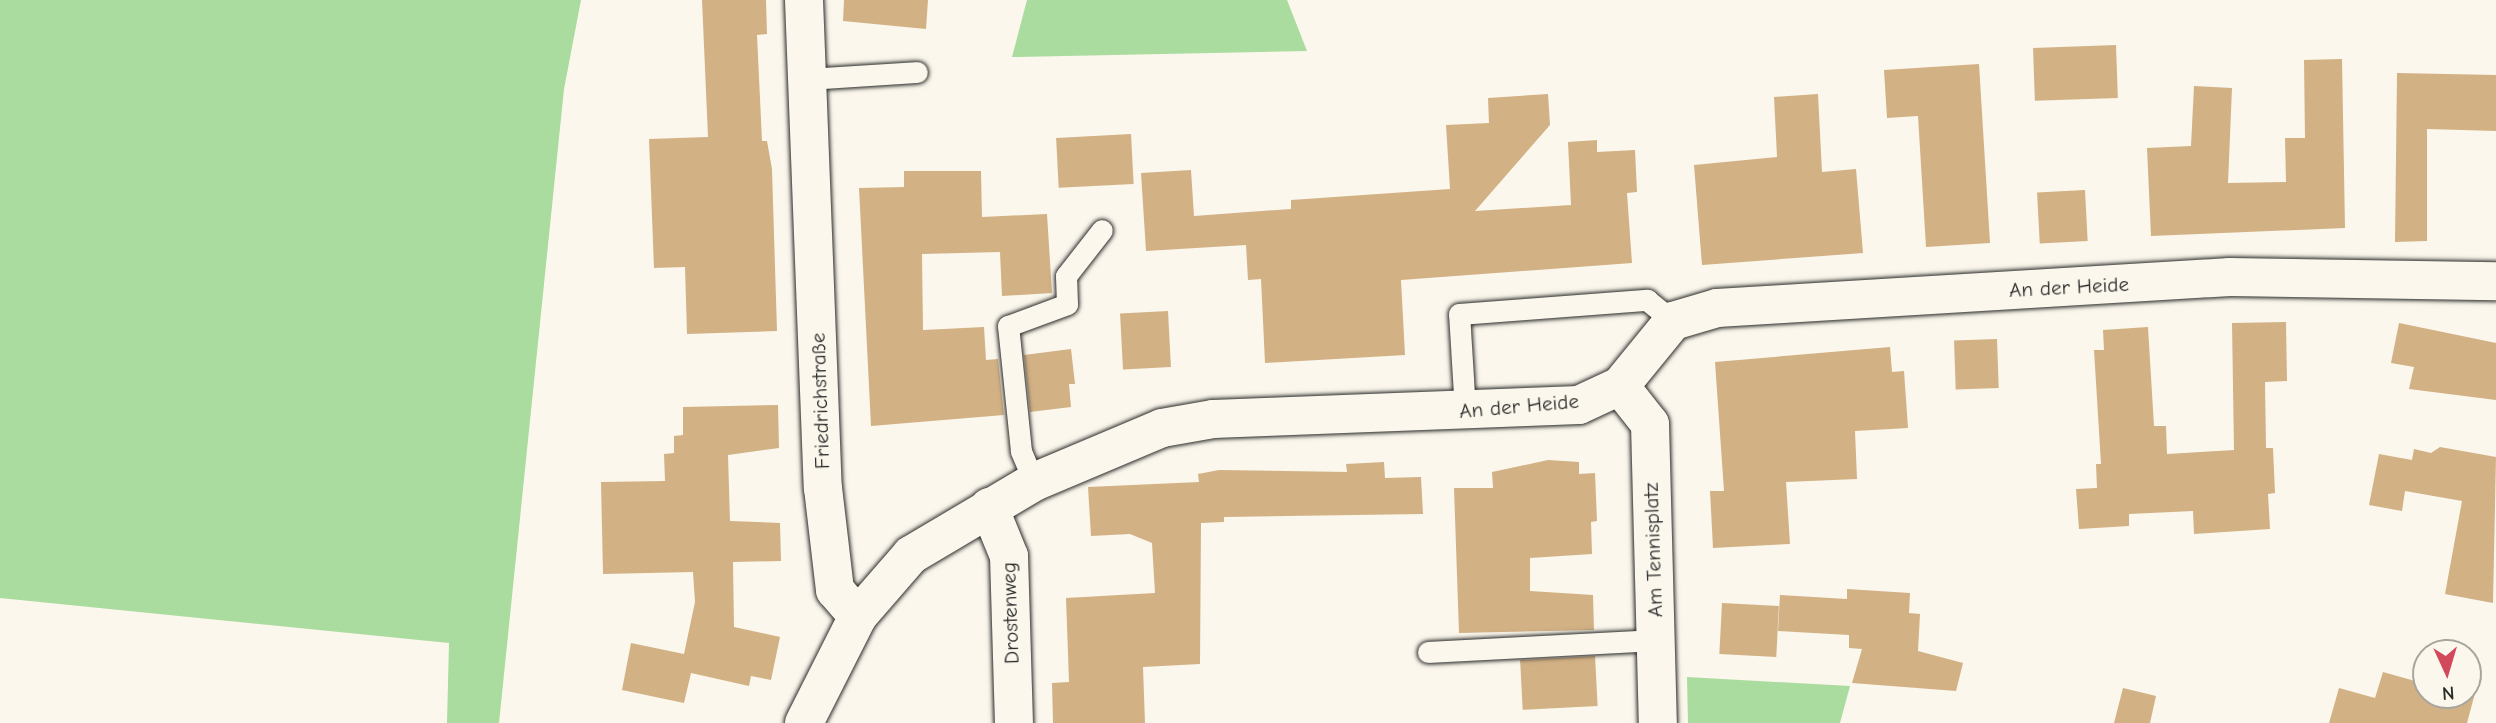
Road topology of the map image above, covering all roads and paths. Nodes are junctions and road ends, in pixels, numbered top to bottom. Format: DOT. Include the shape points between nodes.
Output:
graph roads {
  1 [pos="804,0"];
  2 [pos="806,68"];
  3 [pos="916,72"];
  4 [pos="1102,230"];
  5 [pos="2496,281"];
  6 [pos="1673,321"];
  7 [pos="1620,386"];
  8 [pos="1465,411"];
  9 [pos="1034,482"];
  10 [pos="989,507"];
  11 [pos="858,616"];
  12 [pos="1656,639"];
  13 [pos="1428,652"];
  14 [pos="804,723"];
  15 [pos="1014,723"];
  16 [pos="1658,723"];
  1 -- 2 [label="street, Friedrichstraße"];
  2 -- 3 [label="lane"];
  2 -- 11 [label="street, Friedrichstraße" via="822,488 835,590"];
  4 -- 9 [label="lane" via="1066,276 1067,304 1008,326 1021,451"];
  5 -- 6 [label="street, An der Heide" via="2230,277 1717,308"];
  6 -- 7 [label="street, An der Heide"];
  6 -- 8 [label="lane" via="1647,300 1459,314"];
  7 -- 8 [label="street, An der Heide" via="1579,405"];
  7 -- 12 [label="street, Am Tennisplatz" via="1650,424"];
  8 -- 9 [label="street, An der Heide" via="1213,419 1162,428"];
  9 -- 10 [label="street, An der Heide"];
  10 -- 11 [label="street, An der Heide" via="911,555"];
  10 -- 15 [label="street, Drostenweg" via="1009,556"];
  11 -- 14 [label="street"];
  12 -- 13 [label="lane"];
  12 -- 16 [label="street, Am Tennisplatz"];
}
